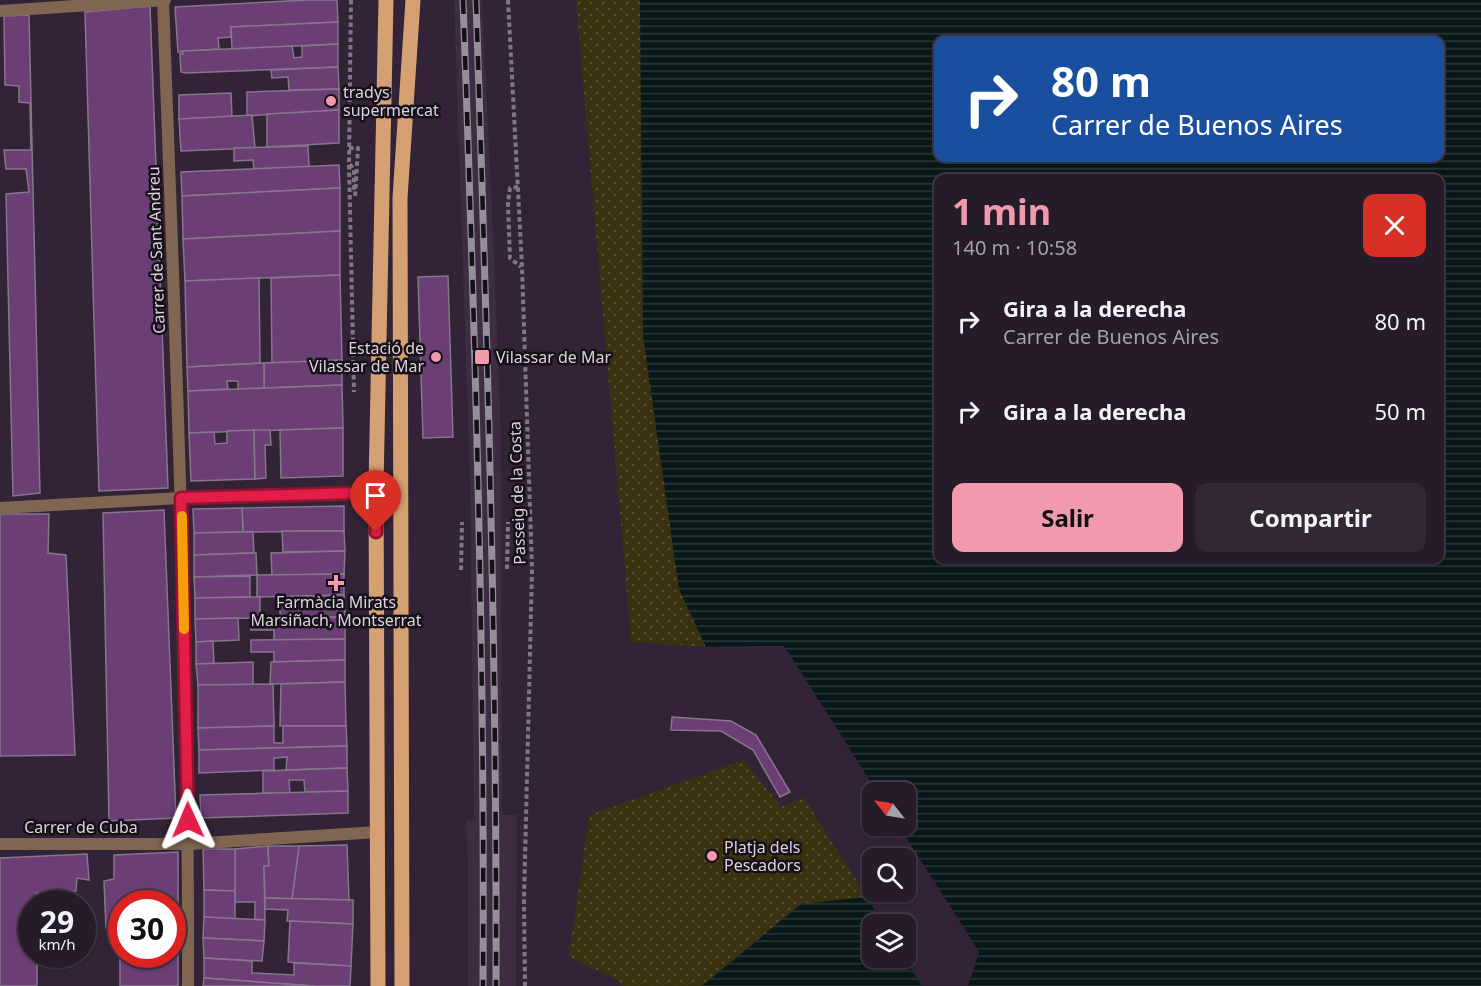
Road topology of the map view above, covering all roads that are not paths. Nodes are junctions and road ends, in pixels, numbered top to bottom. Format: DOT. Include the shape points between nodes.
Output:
graph roads {
  1 [pos="164,0"];
  2 [pos="386,0"];
  3 [pos="413,0"];
  4 [pos="0,11"];
  5 [pos="376,486"];
  6 [pos="181,498"];
  7 [pos="0,508"];
  8 [pos="378,832"];
  9 [pos="0,844"];
  10 [pos="189,844"];
  11 [pos="188,986"];
  12 [pos="378,986"];
  13 [pos="402,986"];
  1 -- 4 [label="street"];
  1 -- 6 [label="street, Carrer de Sant Andreu"];
  2 -- 5 [label="main road"];
  3 -- 13 [label="main road" via="400,198"];
  5 -- 6 [label="street" via="357,493"];
  5 -- 8 [label="main road"];
  6 -- 7 [label="street"];
  6 -- 10 [label="street, Carrer de Sant Andreu"];
  8 -- 10 [label="street, Carrer de Cuba"];
  8 -- 12 [label="main road"];
  9 -- 10 [label="street, Carrer de Cuba"];
  10 -- 11 [label="street, Carrer de Sant Andreu"];
}
